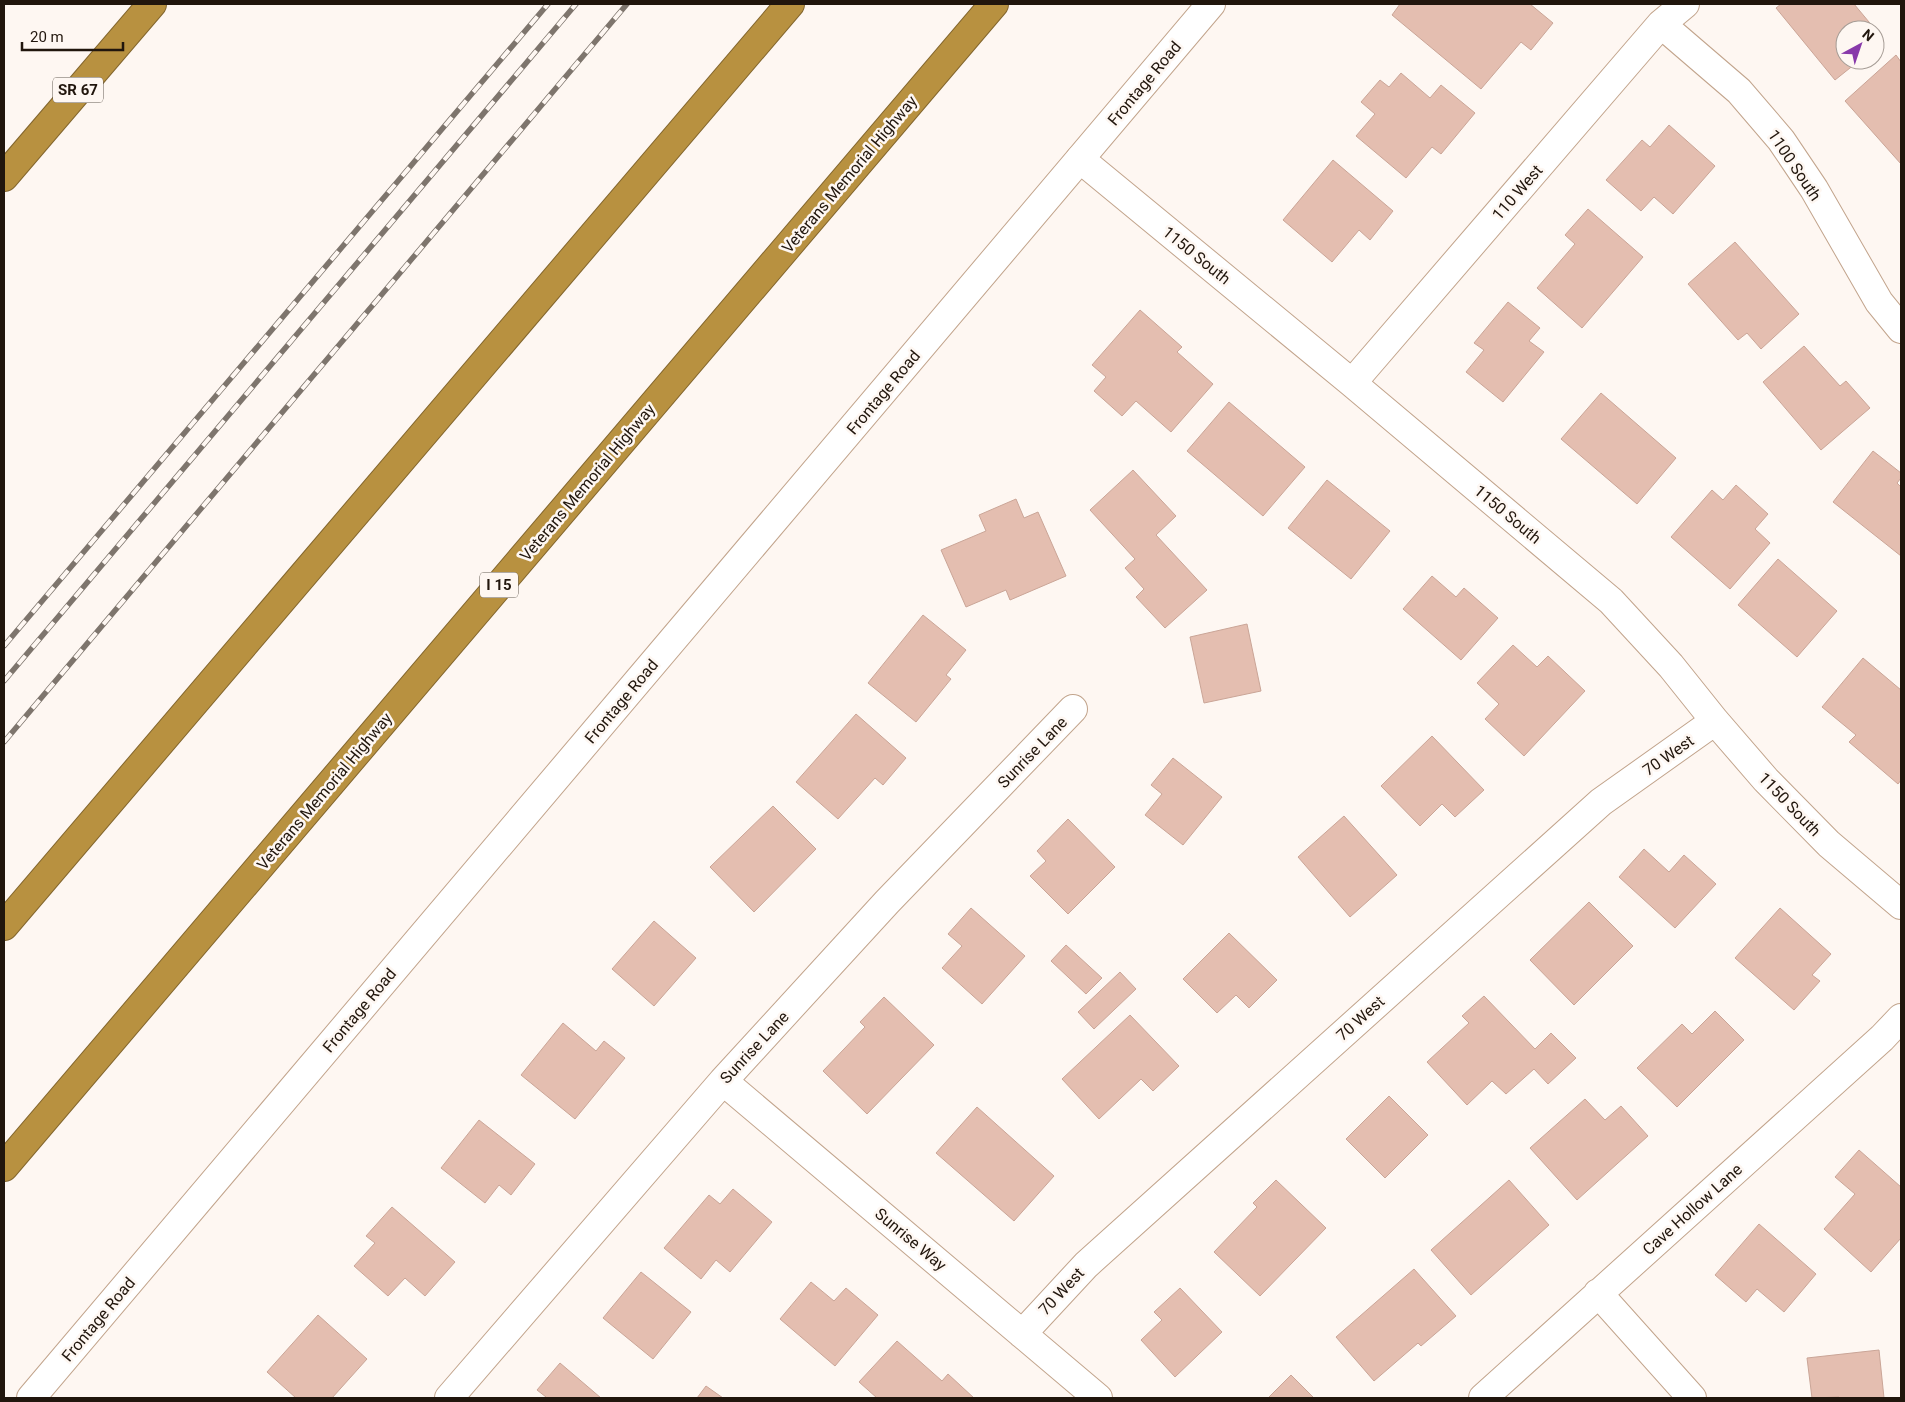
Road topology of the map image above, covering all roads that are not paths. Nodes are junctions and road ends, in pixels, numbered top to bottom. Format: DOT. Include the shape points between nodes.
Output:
graph roads {
  1 [pos="152,4"];
  2 [pos="790,4"];
  3 [pos="994,4"];
  4 [pos="1211,4"];
  5 [pos="1685,4"];
  6 [pos="1661,24"];
  7 [pos="1080,159"];
  8 [pos="4,177"];
  9 [pos="1901,329"];
  10 [pos="1352,383"];
  11 [pos="1073,709"];
  12 [pos="1715,721"];
  13 [pos="1901,905"];
  14 [pos="4,926"];
  15 [pos="1901,1018"];
  16 [pos="722,1081"];
  17 [pos="4,1167"];
  18 [pos="1598,1293"];
  19 [pos="1022,1334"];
  20 [pos="30,1398"];
  21 [pos="449,1398"];
  22 [pos="1098,1398"];
  23 [pos="1483,1398"];
  24 [pos="1692,1398"];
  1 -- 8 [label="highway, SR 67"];
  2 -- 14 [label="highway"];
  3 -- 17 [label="highway, Veterans Memorial Highway / I 15"];
  4 -- 7 [label="street, Frontage Road"];
  5 -- 6 [label="street, 110 West"];
  6 -- 9 [label="street, 1100 South" via="1739,92 1781,140 1814,189 1879,302"];
  6 -- 10 [label="street, 110 West"];
  7 -- 10 [label="street, 1150 South"];
  7 -- 20 [label="street, Frontage Road"];
  10 -- 12 [label="street, 1150 South" via="1611,601 1671,666"];
  11 -- 16 [label="street, Sunrise Lane" via="887,902"];
  12 -- 13 [label="street, 1150 South" via="1766,780 1829,844"];
  12 -- 19 [label="street, 70 West" via="1593,808 1086,1265"];
  15 -- 18 [label="street, Cave Hollow Lane"];
  16 -- 19 [label="street, Sunrise Way"];
  16 -- 21 [label="street, Sunrise Lane"];
  18 -- 23 [label="street, Cave Hollow Lane"];
  18 -- 24 [label="street"];
  19 -- 22 [label="street, Sunrise Way"];
}
